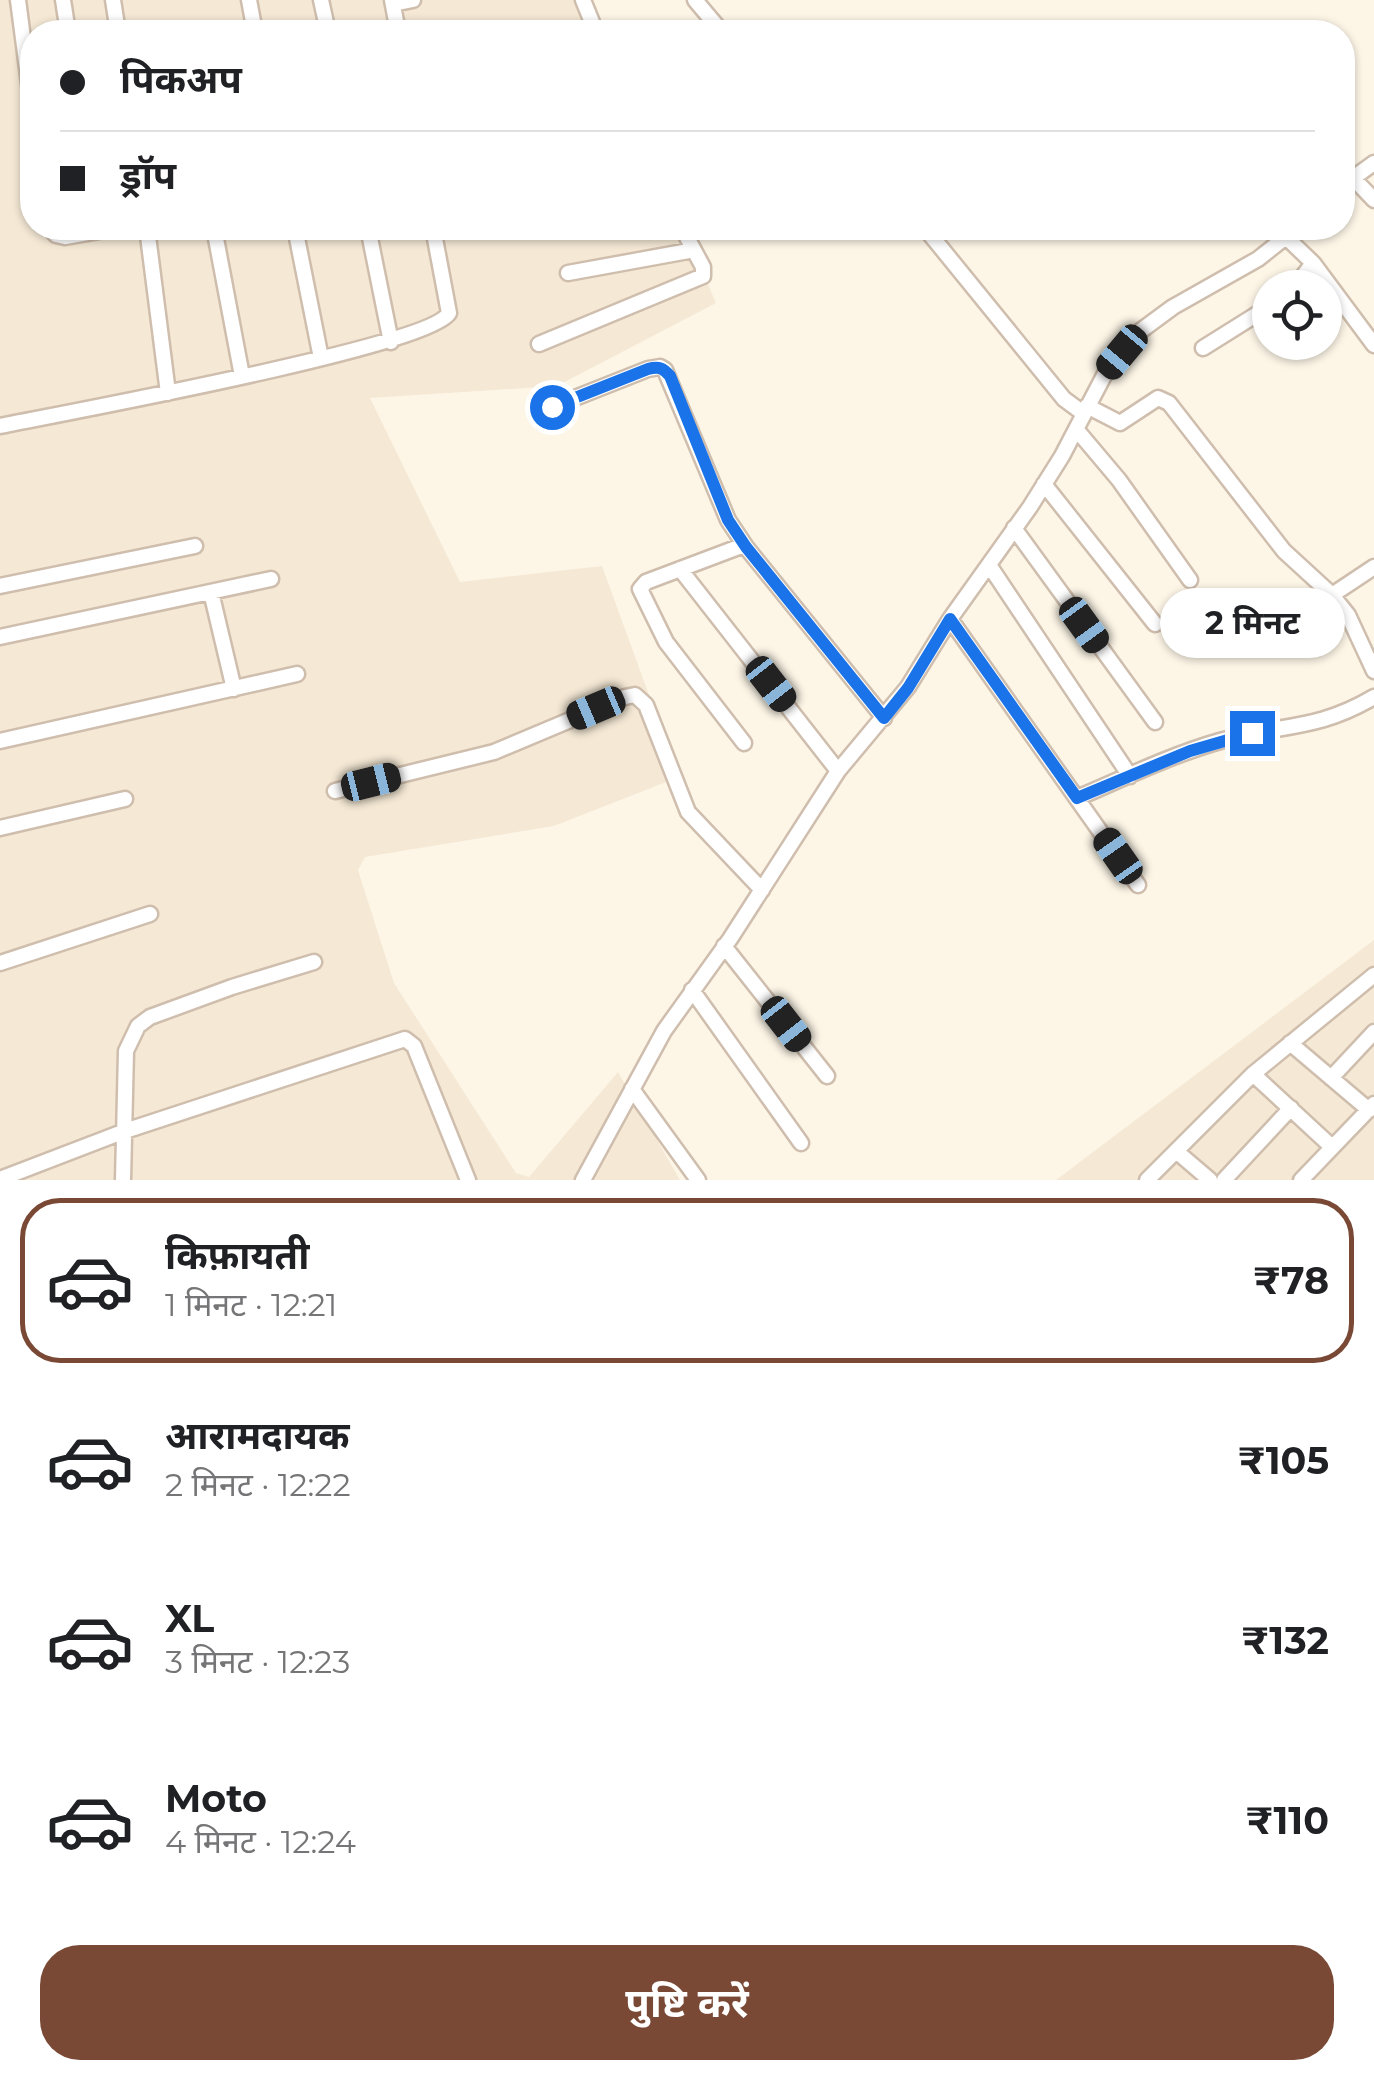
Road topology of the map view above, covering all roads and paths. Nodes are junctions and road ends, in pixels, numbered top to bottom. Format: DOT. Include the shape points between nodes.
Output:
graph roads {
  1 [pos="413,0"];
  2 [pos="696,0"];
  3 [pos="392,2"];
  4 [pos="712,20"];
  5 [pos="149,240"];
  6 [pos="216,240"];
  7 [pos="296,240"];
  8 [pos="370,240"];
  9 [pos="434,240"];
  10 [pos="689,240"];
  11 [pos="935,240"];
  12 [pos="1283,240"];
  13 [pos="1297,240"];
  14 [pos="694,250"];
  15 [pos="1314,264"];
  16 [pos="1309,270"];
  17 [pos="568,273"];
  18 [pos="1252,317"];
  19 [pos="391,342"];
  20 [pos="539,344"];
  21 [pos="1374,345"];
  22 [pos="1203,348"];
  23 [pos="321,358"];
  24 [pos="242,376"];
  25 [pos="168,393"];
  26 [pos="552,407"];
  27 [pos="1085,410"];
  28 [pos="0,426"];
  29 [pos="1076,429"];
  30 [pos="1044,484"];
  31 [pos="1014,528"];
  32 [pos="744,544"];
  33 [pos="196,546"];
  34 [pos="989,565"];
  35 [pos="1374,567"];
  36 [pos="680,569"];
  37 [pos="271,579"];
  38 [pos="1190,580"];
  39 [pos="0,586"];
  40 [pos="211,592"];
  41 [pos="1332,595"];
  42 [pos="950,619"];
  43 [pos="1155,624"];
  44 [pos="0,637"];
  45 [pos="1374,670"];
  46 [pos="297,674"];
  47 [pos="234,688"];
  48 [pos="1374,697"];
  49 [pos="884,718"];
  50 [pos="1155,722"];
  51 [pos="0,741"];
  52 [pos="744,743"];
  53 [pos="838,771"];
  54 [pos="1130,776"];
  55 [pos="335,790"];
  56 [pos="1077,798"];
  57 [pos="124,799"];
  58 [pos="0,828"];
  59 [pos="1138,885"];
  60 [pos="762,890"];
  61 [pos="150,914"];
  62 [pos="724,946"];
  63 [pos="314,962"];
  64 [pos="0,963"];
  65 [pos="1374,975"];
  66 [pos="692,990"];
  67 [pos="1374,1032"];
  68 [pos="1290,1042"];
  69 [pos="1253,1074"];
  70 [pos="827,1076"];
  71 [pos="1331,1078"];
  72 [pos="632,1089"];
  73 [pos="1371,1107"];
  74 [pos="1290,1108"];
  75 [pos="125,1131"];
  76 [pos="802,1143"];
  77 [pos="1332,1147"];
  78 [pos="1176,1151"];
  79 [pos="591,1165"];
  80 [pos="0,1179"];
  81 [pos="123,1180"];
  82 [pos="468,1180"];
  83 [pos="583,1180"];
  84 [pos="602,1180"];
  85 [pos="698,1180"];
  86 [pos="1147,1180"];
  87 [pos="1210,1180"];
  88 [pos="1224,1180"];
  89 [pos="1301,1180"];
  1 -- 3 [label="street"];
  2 -- 4 [label="street"];
  5 -- 25 [label="street"];
  6 -- 24 [label="street"];
  7 -- 23 [label="street"];
  8 -- 19 [label="street"];
  9 -- 19 [label="street" via="449,313"];
  10 -- 14 [label="street"];
  11 -- 27 [label="street" via="1064,399"];
  12 -- 27 [label="street" via="1135,335"];
  13 -- 15 [label="street"];
  14 -- 17 [label="street"];
  14 -- 20 [label="street" via="703,276"];
  15 -- 16 [label="street"];
  15 -- 21 [label="street"];
  18 -- 22 [label="street"];
  19 -- 23 [label="street"];
  23 -- 24 [label="street"];
  24 -- 25 [label="street"];
  25 -- 28 [label="street"];
  26 -- 32 [label="street" via="660,367 670,376"];
  27 -- 29 [label="street"];
  27 -- 41 [label="street" via="1120,422 1164,398 1284,551"];
  29 -- 30 [label="street"];
  29 -- 38 [label="street"];
  30 -- 31 [label="street"];
  30 -- 43 [label="street"];
  31 -- 34 [label="street"];
  31 -- 50 [label="street"];
  32 -- 36 [label="street"];
  32 -- 49 [label="street"];
  33 -- 39 [label="street"];
  34 -- 42 [label="street"];
  34 -- 54 [label="street"];
  35 -- 41 [label="street"];
  36 -- 52 [label="street" via="640,589 666,642"];
  36 -- 53 [label="street"];
  37 -- 40 [label="street"];
  40 -- 44 [label="street"];
  40 -- 47 [label="street"];
  41 -- 45 [label="street"];
  42 -- 49 [label="street"];
  42 -- 56 [label="street"];
  46 -- 47 [label="street"];
  47 -- 51 [label="street"];
  48 -- 54 [label="street" via="1320,722 1221,740"];
  49 -- 53 [label="street"];
  53 -- 60 [label="street"];
  54 -- 56 [label="street"];
  55 -- 60 [label="street" via="494,752 635,695 646,704 688,812"];
  56 -- 59 [label="street"];
  57 -- 58 [label="street"];
  60 -- 62 [label="street"];
  61 -- 64 [label="street"];
  62 -- 66 [label="street"];
  62 -- 70 [label="street"];
  63 -- 75 [label="street" via="138,1026 126,1051"];
  65 -- 68 [label="street"];
  66 -- 72 [label="street"];
  66 -- 76 [label="street"];
  67 -- 71 [label="street"];
  68 -- 69 [label="street"];
  68 -- 71 [label="street"];
  69 -- 74 [label="street"];
  69 -- 78 [label="street"];
  71 -- 73 [label="street"];
  72 -- 79 [label="street"];
  72 -- 85 [label="street"];
  73 -- 77 [label="street"];
  74 -- 77 [label="street"];
  74 -- 88 [label="street"];
  75 -- 80 [label="street"];
  75 -- 81 [label="street"];
  75 -- 82 [label="street" via="405,1039 414,1046"];
  77 -- 89 [label="street"];
  78 -- 86 [label="street"];
  78 -- 87 [label="street"];
  79 -- 83 [label="street"];
  79 -- 84 [label="street"];
}
